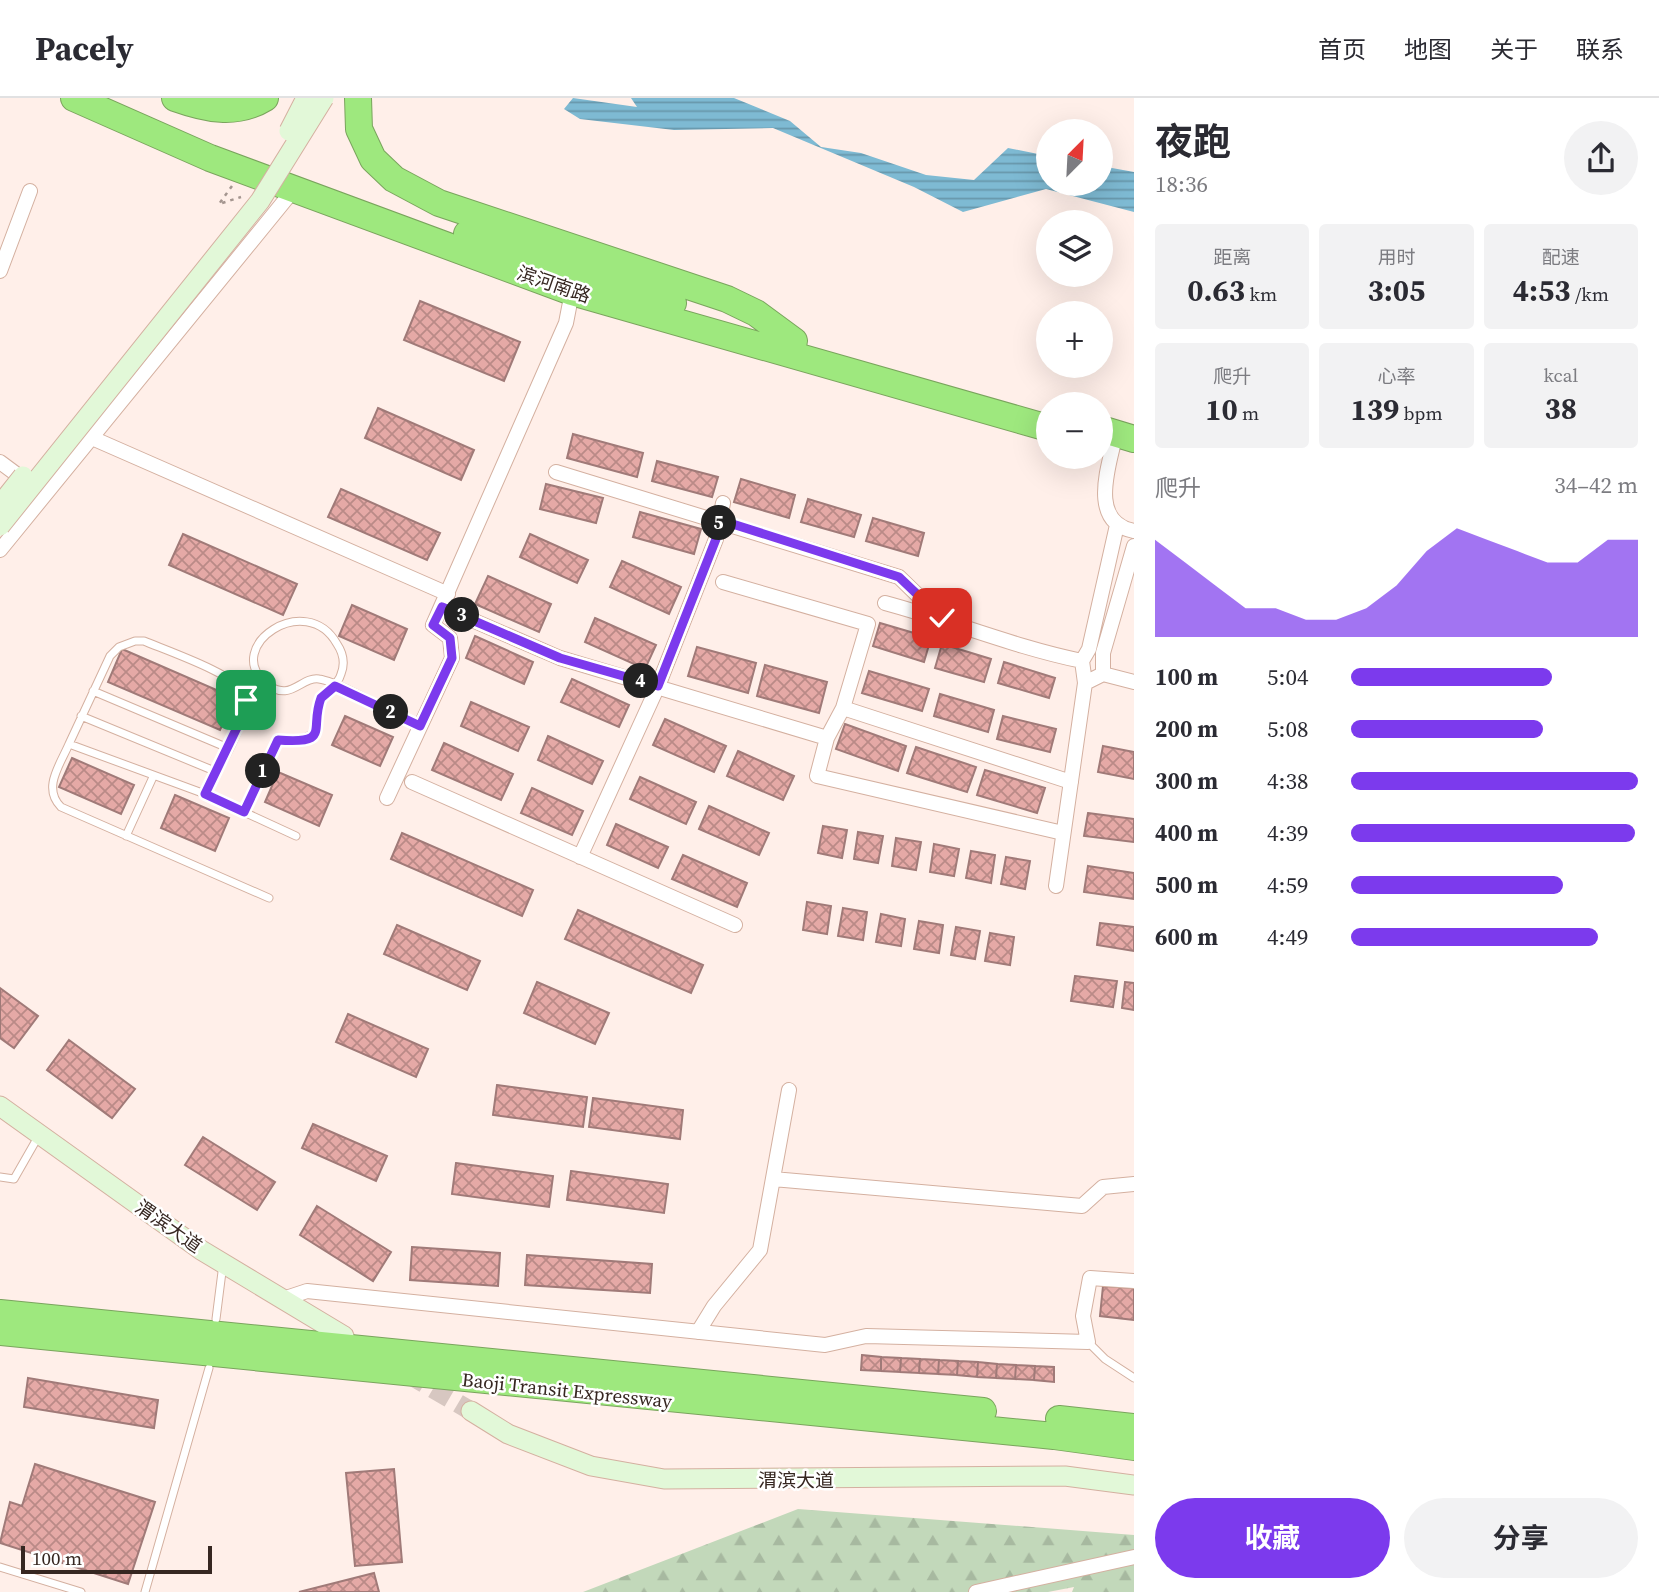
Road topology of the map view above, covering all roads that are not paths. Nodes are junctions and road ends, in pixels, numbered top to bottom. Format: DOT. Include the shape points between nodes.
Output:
graph roads {
  1 [pos="74,98"];
  2 [pos="113,98"];
  3 [pos="175,98"];
  4 [pos="265,98"];
  5 [pos="306,98"];
  6 [pos="324,98"];
  7 [pos="358,98"];
  8 [pos="213,150"];
  9 [pos="253,174"];
  10 [pos="295,188"];
  11 [pos="30,191"];
  12 [pos="0,271"];
  13 [pos="572,292"];
  14 [pos="794,341"];
  15 [pos="1036,411"];
  16 [pos="1036,425"];
  17 [pos="92,438"];
  18 [pos="1116,442"];
  19 [pos="0,462"];
  20 [pos="556,472"];
  21 [pos="44,496"];
  22 [pos="723,503"];
  23 [pos="0,505"];
  24 [pos="720,520"];
  25 [pos="1117,525"];
  26 [pos="0,526"];
  27 [pos="1134,531"];
  28 [pos="1134,546"];
  29 [pos="0,550"];
  30 [pos="723,582"];
  31 [pos="445,600"];
  32 [pos="885,603"];
  33 [pos="942,618"];
  34 [pos="1082,661"];
  35 [pos="1103,674"];
  36 [pos="1134,682"];
  37 [pos="1085,683"];
  38 [pos="335,686"];
  39 [pos="658,686"];
  40 [pos="93,691"];
  41 [pos="844,708"];
  42 [pos="81,716"];
  43 [pos="420,726"];
  44 [pos="827,738"];
  45 [pos="69,744"];
  46 [pos="228,748"];
  47 [pos="217,772"];
  48 [pos="153,777"];
  49 [pos="412,782"];
  50 [pos="1071,782"];
  51 [pos="205,794"];
  52 [pos="387,798"];
  53 [pos="244,812"];
  54 [pos="1063,834"];
  55 [pos="126,836"];
  56 [pos="296,836"];
  57 [pos="580,857"];
  58 [pos="1055,886"];
  59 [pos="269,898"];
  60 [pos="735,925"];
  61 [pos="789,1090"];
  62 [pos="0,1106"];
  63 [pos="39,1134"];
  64 [pos="0,1177"];
  65 [pos="773,1179"];
  66 [pos="1134,1184"];
  67 [pos="224,1263"];
  68 [pos="1134,1281"];
  69 [pos="283,1299"];
  70 [pos="0,1312"];
  71 [pos="216,1319"];
  72 [pos="0,1332"];
  73 [pos="698,1332"];
  74 [pos="344,1336"];
  75 [pos="1088,1342"];
  76 [pos="209,1368"];
  77 [pos="1134,1378"];
  78 [pos="471,1411"];
  79 [pos="1134,1427"];
  80 [pos="1134,1447"];
  81 [pos="1134,1485"];
  82 [pos="1134,1557"];
  83 [pos="0,1567"];
  84 [pos="47,1581"];
  85 [pos="44,1592"];
  86 [pos="81,1592"];
  87 [pos="145,1592"];
  88 [pos="976,1592"];
  1 -- 8 [label="highway, 滨河南路"];
  2 -- 8 [label="highway, 滨河南路"];
  3 -- 4 [label="highway" via="223,110 244,108"];
  5 -- 9 [label="main road, bridge"];
  6 -- 26 [label="main road, bridge" via="260,201"];
  7 -- 14 [label="highway" via="359,130 373,159 394,179 439,203 727,299 757,313"];
  8 -- 9 [label="highway, 滨河南路"];
  9 -- 10 [label="highway, 滨河南路"];
  9 -- 14 [label="highway, 滨河南路"];
  9 -- 23 [label="main road, bridge"];
  10 -- 13 [label="highway, 滨河南路"];
  10 -- 17 [label="street"];
  11 -- 12 [label="street"];
  13 -- 16 [label="highway, 滨河南路"];
  13 -- 31 [label="street" via="566,323"];
  14 -- 15 [label="highway, 滨河南路"];
  17 -- 21 [label="street"];
  17 -- 31 [label="street"];
  18 -- 25 [label="street" via="1103,489 1109,517"];
  19 -- 21 [label="street"];
  20 -- 24 [label="street"];
  21 -- 29 [label="street"];
  22 -- 24 [label="street"];
  24 -- 33 [label="street" via="899,577"];
  24 -- 39 [label="street"];
  25 -- 27 [label="street"];
  25 -- 34 [label="street" via="1089,649"];
  28 -- 35 [label="street" via="1104,653"];
  30 -- 41 [label="street" via="868,624"];
  31 -- 39 [label="street" via="560,658"];
  31 -- 43 [label="street" via="433,625 450,638 452,658"];
  32 -- 33 [label="street"];
  33 -- 34 [label="street" via="1026,650"];
  34 -- 37 [label="street"];
  35 -- 36 [label="street"];
  35 -- 37 [label="street"];
  37 -- 50 [label="street"];
  38 -- 38 [label="lane" via="342,672 342,653 321,628 288,622 272,629 260,642 256,668 271,687 289,691 311,679"];
  38 -- 43 [label="lane"];
  38 -- 53 [label="lane" via="321,698 314,733 299,741 278,740"];
  39 -- 44 [label="street"];
  39 -- 57 [label="street"];
  40 -- 42 [label="lane"];
  40 -- 46 [label="lane"];
  40 -- 46 [label="lane" via="114,651 144,641 239,684 246,705"];
  41 -- 44 [label="street"];
  41 -- 50 [label="street"];
  42 -- 45 [label="lane"];
  42 -- 47 [label="lane"];
  43 -- 52 [label="street"];
  44 -- 54 [label="street" via="817,776"];
  45 -- 48 [label="lane"];
  45 -- 55 [label="lane" via="51,784 55,800 61,807"];
  46 -- 47 [label="lane"];
  47 -- 51 [label="lane"];
  48 -- 51 [label="lane"];
  48 -- 55 [label="lane"];
  49 -- 57 [label="street"];
  50 -- 54 [label="street"];
  51 -- 53 [label="lane"];
  53 -- 56 [label="lane"];
  54 -- 58 [label="street"];
  55 -- 59 [label="lane"];
  57 -- 60 [label="street"];
  61 -- 65 [label="street"];
  62 -- 63 [label="main road, 渭滨大道"];
  63 -- 64 [label="lane" via="13,1179"];
  63 -- 67 [label="main road, 渭滨大道"];
  65 -- 66 [label="street" via="1082,1206 1103,1187"];
  65 -- 73 [label="street" via="761,1250"];
  67 -- 69 [label="main road, 渭滨大道"];
  67 -- 71 [label="lane"];
  68 -- 75 [label="street" via="1090,1278 1083,1317"];
  69 -- 73 [label="street" via="307,1291"];
  69 -- 74 [label="main road, 渭滨大道"];
  70 -- 79 [label="highway, Baoji Transit Expressway"];
  72 -- 80 [label="highway, Baoji Transit Expressway"];
  73 -- 75 [label="street" via="825,1345 866,1336"];
  75 -- 77 [label="lane" via="1104,1359"];
  76 -- 87 [label="lane"];
  78 -- 81 [label="main road, 渭滨大道" via="508,1434 592,1466 664,1479 1065,1476"];
  82 -- 88 [label="street"];
  83 -- 84 [label="lane"];
  84 -- 85 [label="lane"];
  84 -- 86 [label="lane"];
}
